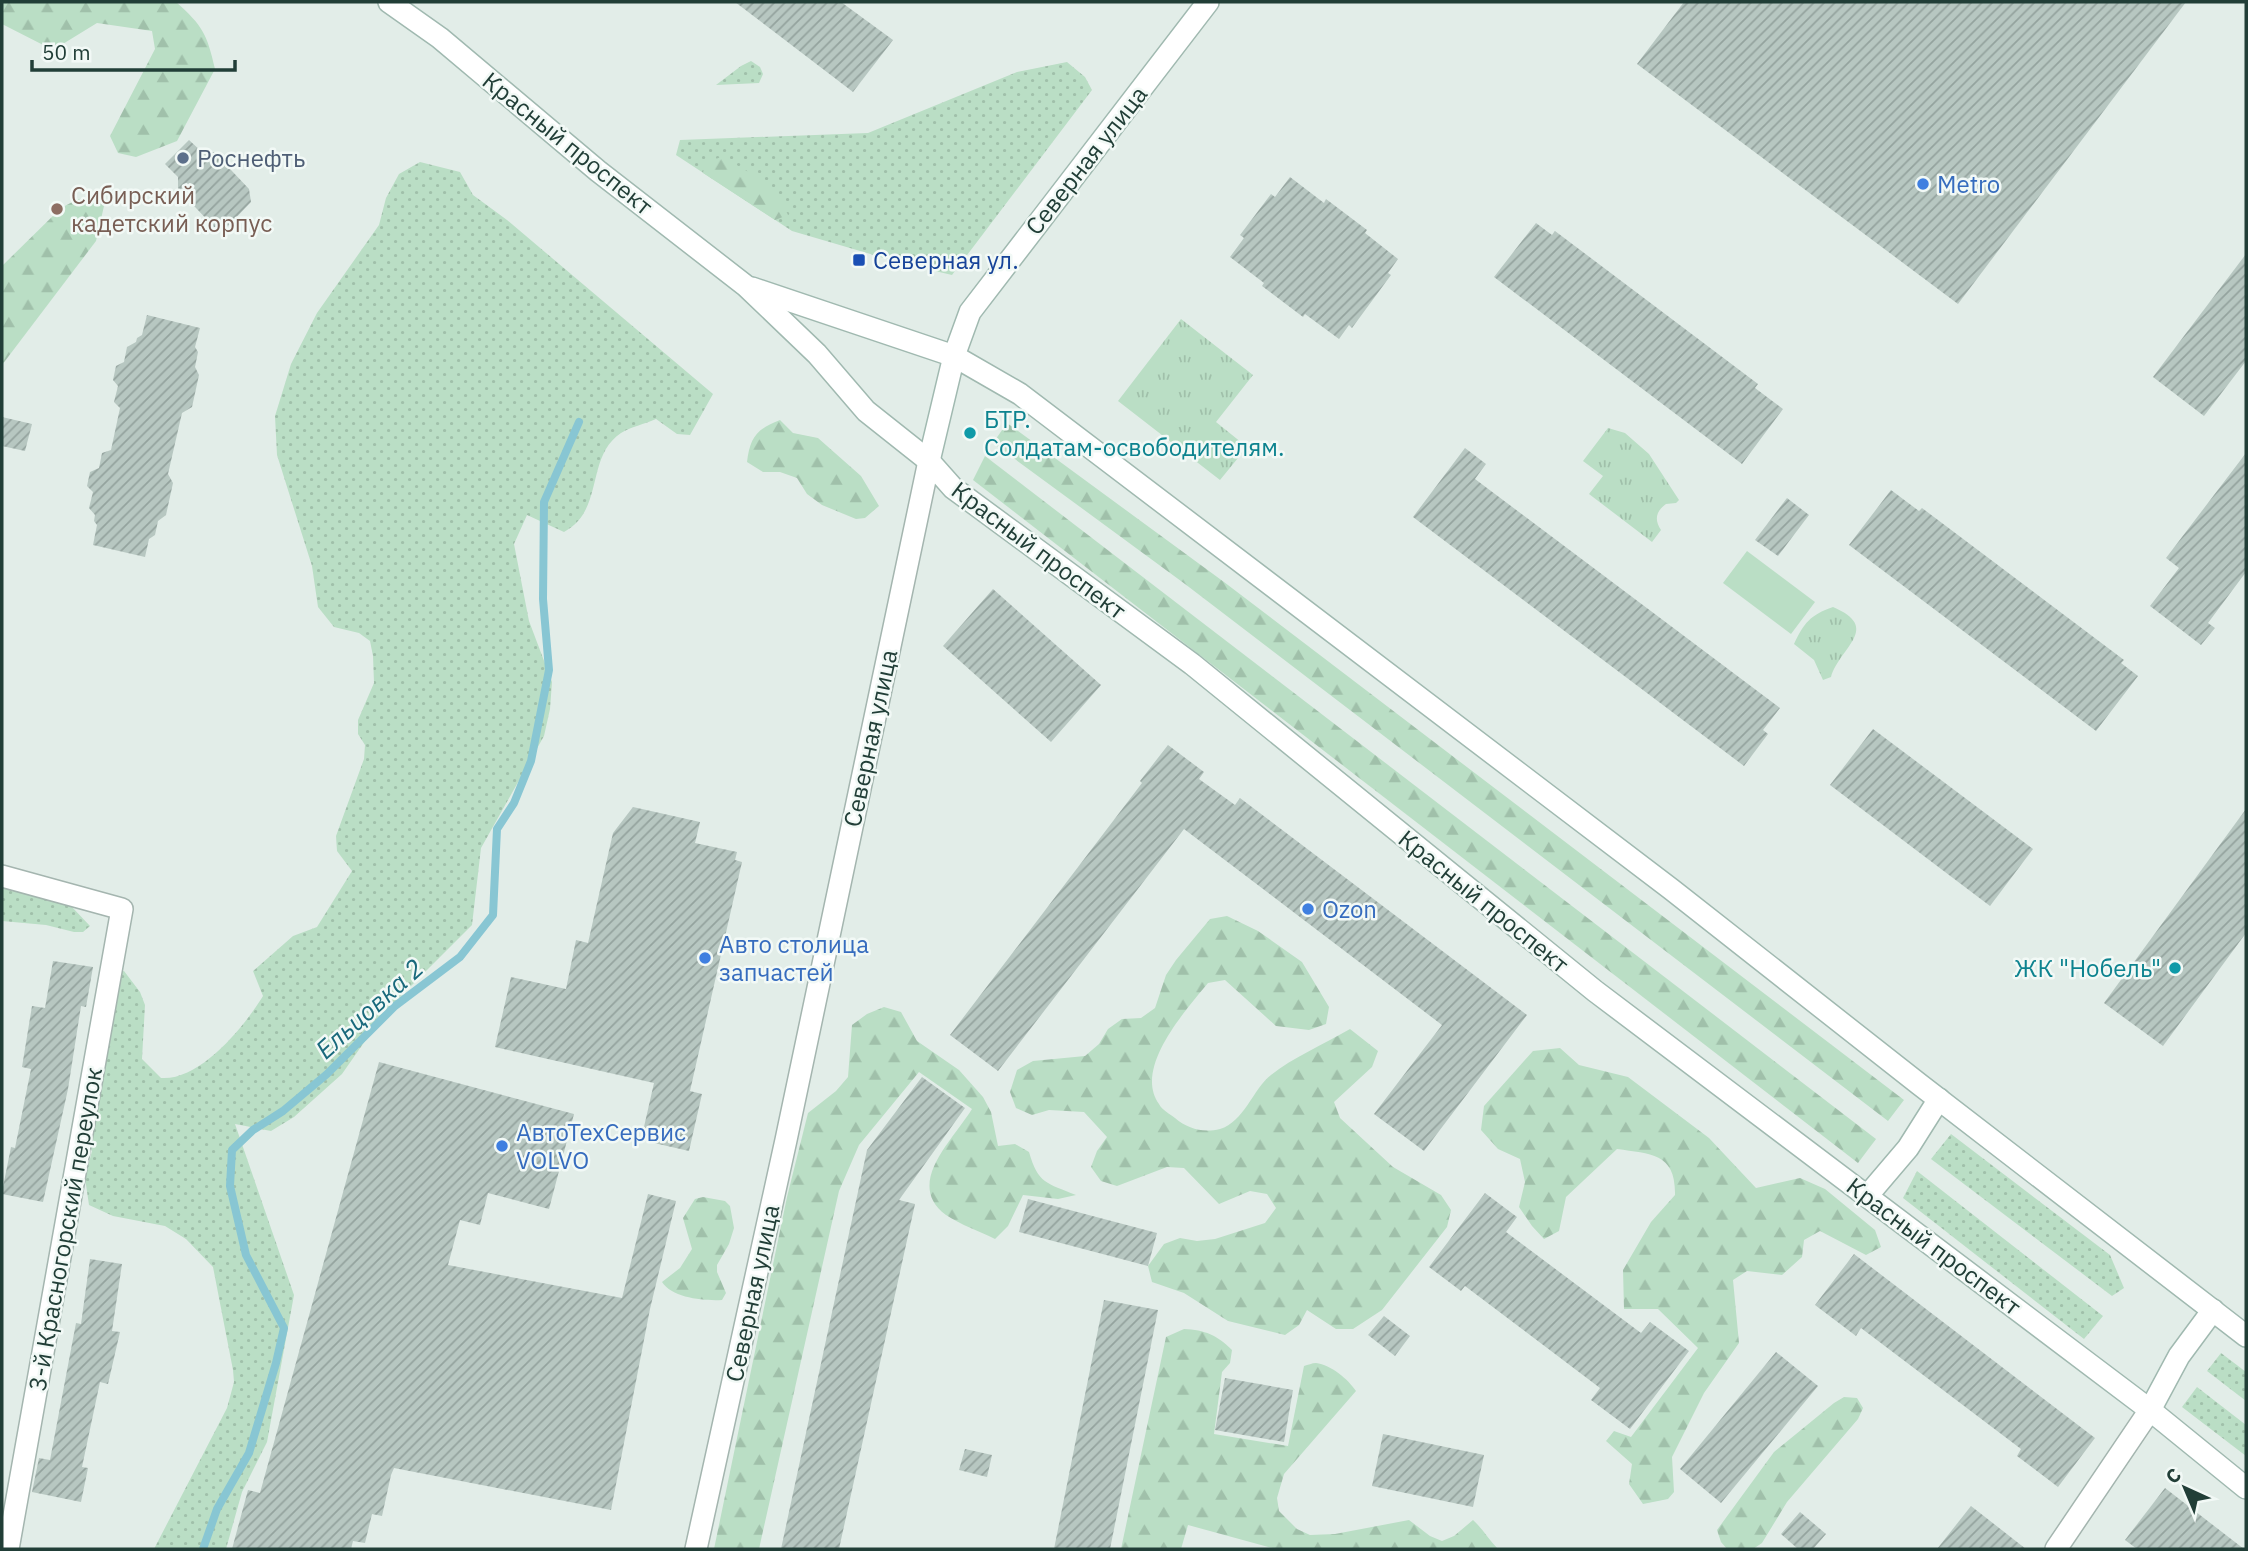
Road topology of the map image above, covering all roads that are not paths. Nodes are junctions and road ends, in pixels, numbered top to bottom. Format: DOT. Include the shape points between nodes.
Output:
graph roads {
  1 [pos="389,2"];
  2 [pos="1208,2"];
  3 [pos="410,8"];
  4 [pos="746,286"];
  5 [pos="954,356"];
  6 [pos="929,461"];
  7 [pos="2,876"];
  8 [pos="1939,1099"];
  9 [pos="1868,1195"];
  10 [pos="2213,1310"];
  11 [pos="2246,1336"];
  12 [pos="2150,1410"];
  13 [pos="2246,1488"];
  14 [pos="8,1549"];
  15 [pos="696,1549"];
  16 [pos="2056,1549"];
  1 -- 3 [label="main road, Красный проспект"];
  2 -- 5 [label="main road, Северная улица" via="970,312"];
  3 -- 4 [label="main road, Красный проспект" via="598,171"];
  4 -- 5 [label="main road, Красный проспект"];
  4 -- 6 [label="main road, Красный проспект" via="866,411"];
  5 -- 6 [label="main road, Северная улица"];
  5 -- 8 [label="main road, Красный проспект" via="1029,400 1660,880"];
  6 -- 9 [label="main road, Красный проспект" via="953,488 1192,664 1595,991"];
  6 -- 15 [label="main road, Северная улица"];
  7 -- 14 [label="main road, 3-й Красногорский переулок" via="122,909"];
  8 -- 9 [label="main road" via="1908,1148"];
  8 -- 10 [label="main road, Красный проспект"];
  9 -- 12 [label="main road, Красный проспект"];
  10 -- 11 [label="main road, Красный проспект"];
  10 -- 12 [label="main road" via="2179,1356"];
  12 -- 13 [label="main road, Красный проспект"];
  12 -- 16 [label="main road"];
}
